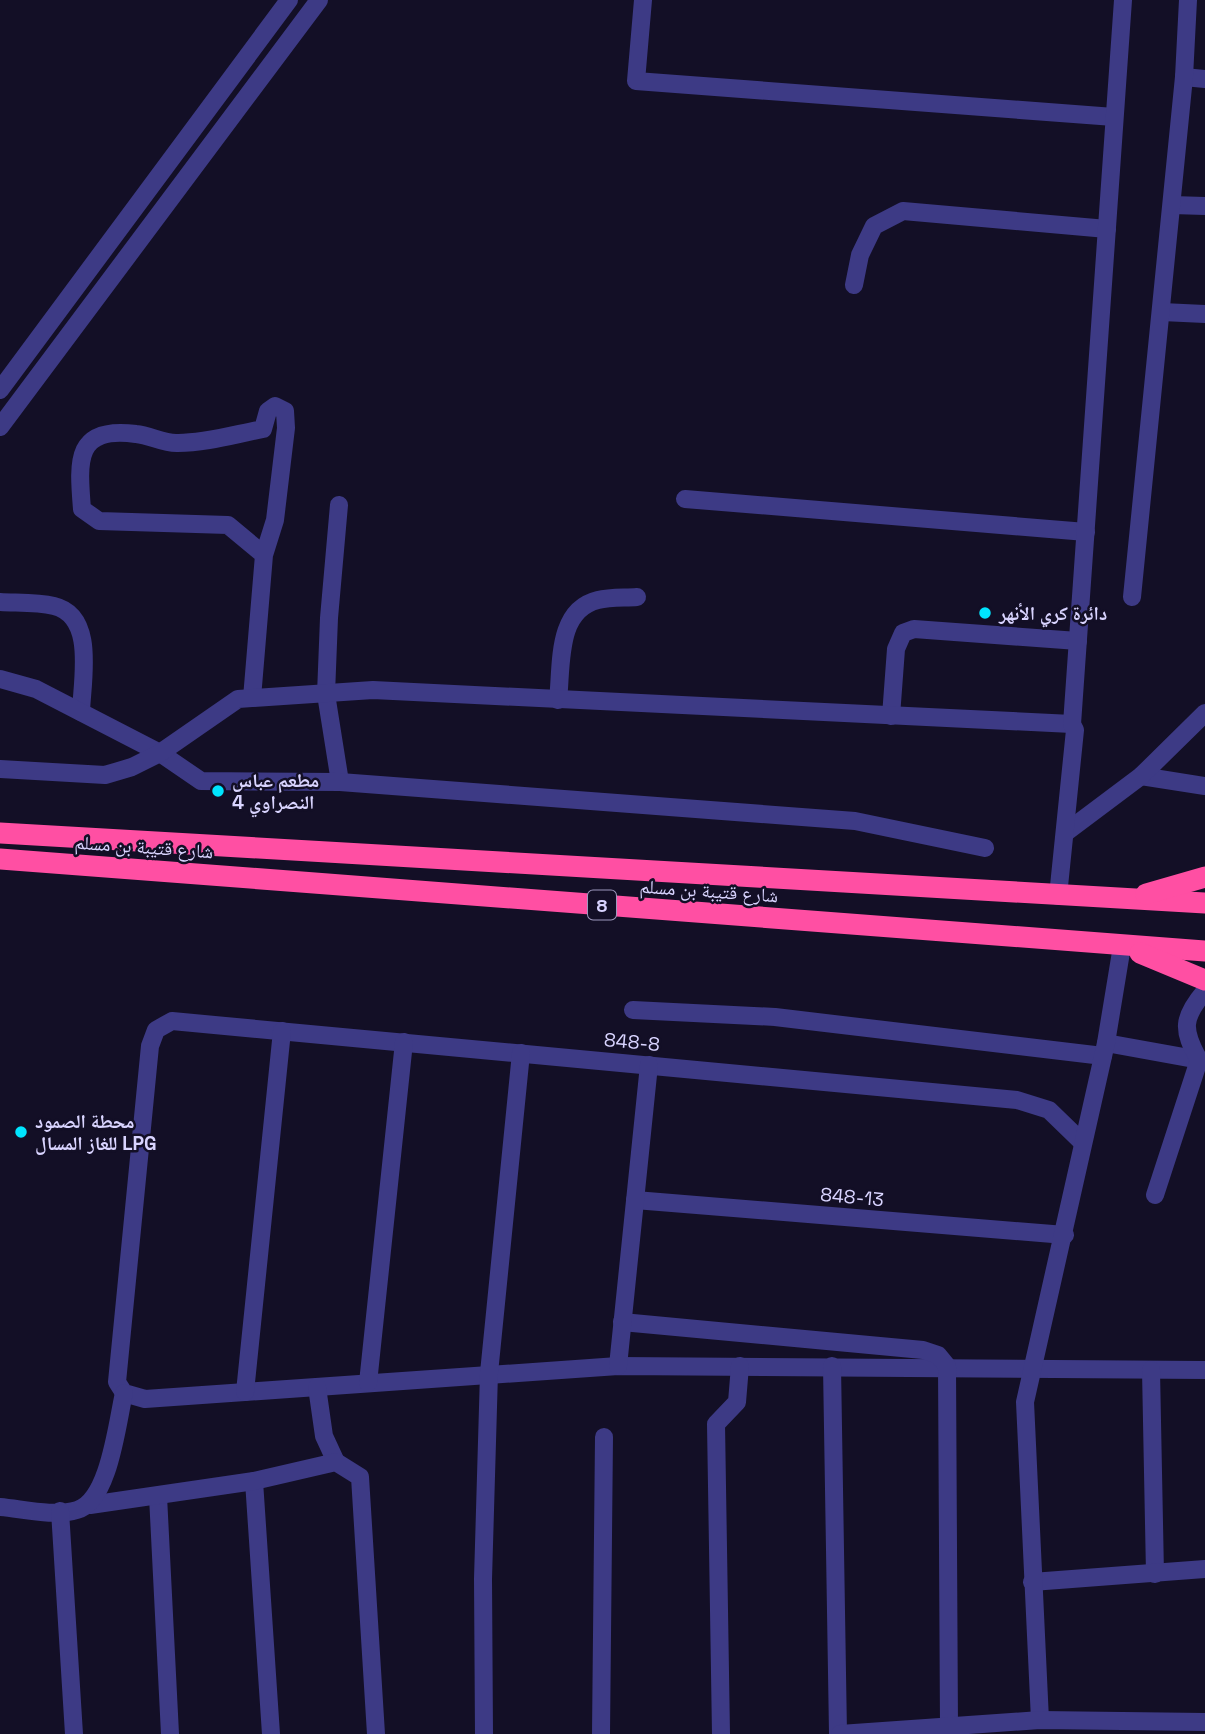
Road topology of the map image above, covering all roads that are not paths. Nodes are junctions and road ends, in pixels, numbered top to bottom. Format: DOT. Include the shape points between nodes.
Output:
graph roads {
  1 [pos="289,0"];
  2 [pos="318,0"];
  3 [pos="643,0"];
  4 [pos="1123,0"];
  5 [pos="1188,0"];
  6 [pos="1184,77"];
  7 [pos="1205,79"];
  8 [pos="1114,117"];
  9 [pos="1172,205"];
  10 [pos="1205,206"];
  11 [pos="1107,229"];
  12 [pos="854,285"];
  13 [pos="1162,312"];
  14 [pos="1205,314"];
  15 [pos="0,390"];
  16 [pos="0,427"];
  17 [pos="685,499"];
  18 [pos="339,505"];
  19 [pos="1086,532"];
  20 [pos="264,555"];
  21 [pos="637,597"];
  22 [pos="1132,597"];
  23 [pos="0,602"];
  24 [pos="1078,641"];
  25 [pos="0,679"];
  26 [pos="326,694"];
  27 [pos="252,698"];
  28 [pos="558,700"];
  29 [pos="81,712"];
  30 [pos="1205,713"];
  31 [pos="891,716"];
  32 [pos="1072,724"];
  33 [pos="160,753"];
  34 [pos="0,769"];
  35 [pos="1141,776"];
  36 [pos="340,782"];
  37 [pos="1205,786"];
  38 [pos="0,833"];
  39 [pos="1065,833"];
  40 [pos="985,848"];
  41 [pos="0,859"];
  42 [pos="1205,877"];
  43 [pos="1058,896"];
  44 [pos="1123,900"];
  45 [pos="1205,903"];
  46 [pos="1122,946"];
  47 [pos="1205,951"];
  48 [pos="1205,980"];
  49 [pos="1205,991"];
  50 [pos="632,1010"];
  51 [pos="282,1031"];
  52 [pos="404,1042"];
  53 [pos="1105,1049"];
  54 [pos="522,1053"];
  55 [pos="1202,1061"];
  56 [pos="649,1065"];
  57 [pos="1082,1142"];
  58 [pos="1155,1195"];
  59 [pos="635,1200"];
  60 [pos="1065,1235"];
  61 [pos="622,1322"];
  62 [pos="618,1366"];
  63 [pos="740,1366"];
  64 [pos="832,1366"];
  65 [pos="947,1366"];
  66 [pos="1031,1370"];
  67 [pos="1151,1370"];
  68 [pos="1205,1370"];
  69 [pos="489,1373"];
  70 [pos="368,1383"];
  71 [pos="317,1387"];
  72 [pos="245,1392"];
  73 [pos="124,1393"];
  74 [pos="604,1437"];
  75 [pos="336,1462"];
  76 [pos="254,1481"];
  77 [pos="158,1496"];
  78 [pos="90,1505"];
  79 [pos="0,1507"];
  80 [pos="60,1511"];
  81 [pos="1205,1569"];
  82 [pos="1154,1574"];
  83 [pos="1032,1582"];
  84 [pos="1040,1720"];
  85 [pos="1205,1721"];
  86 [pos="1103,1727"];
  87 [pos="948,1728"];
  88 [pos="991,1729"];
  89 [pos="889,1733"];
  90 [pos="75,1734"];
  91 [pos="170,1734"];
  92 [pos="271,1734"];
  93 [pos="376,1734"];
  94 [pos="484,1734"];
  95 [pos="601,1734"];
  96 [pos="721,1734"];
  97 [pos="839,1734"];
  1 -- 15 [label="street"];
  2 -- 16 [label="street"];
  3 -- 8 [label="street" via="636,81"];
  4 -- 8 [label="street"];
  5 -- 6 [label="street"];
  6 -- 7 [label="street"];
  6 -- 9 [label="street"];
  8 -- 11 [label="street"];
  9 -- 10 [label="street"];
  9 -- 13 [label="street"];
  11 -- 12 [label="street" via="903,211 874,226 860,255"];
  11 -- 19 [label="street"];
  13 -- 14 [label="street"];
  13 -- 22 [label="street"];
  17 -- 19 [label="street"];
  18 -- 26 [label="street"];
  19 -- 24 [label="street"];
  20 -- 20 [label="street" via="275,520 285,411 275,406 268,411 263,429 177,444 136,434 98,434 89,441 79,471 82,509 99,521 228,525"];
  20 -- 27 [label="street"];
  21 -- 28 [label="street" via="597,600 567,623"];
  23 -- 29 [label="street" via="56,607 77,621 83,638"];
  24 -- 31 [label="street" via="914,629 902,633"];
  24 -- 32 [label="street"];
  25 -- 29 [label="street" via="36,689"];
  26 -- 27 [label="street"];
  26 -- 28 [label="street" via="373,690"];
  26 -- 36 [label="street"];
  27 -- 33 [label="street" via="238,699"];
  28 -- 31 [label="street"];
  29 -- 33 [label="street"];
  30 -- 35 [label="street"];
  31 -- 32 [label="street"];
  32 -- 39 [label="street"];
  33 -- 34 [label="street" via="105,775"];
  33 -- 36 [label="street" via="201,781"];
  35 -- 37 [label="street"];
  35 -- 39 [label="street"];
  36 -- 40 [label="street" via="855,821"];
  38 -- 43 [label="highway, شارع قتيبة بن مسلم / 8"];
  39 -- 43 [label="street"];
  41 -- 46 [label="highway, شارع قتيبة بن مسلم / 8"];
  42 -- 44 [label="highway"];
  43 -- 44 [label="highway, شارع قتيبة بن مسلم / 8"];
  44 -- 45 [label="highway, شارع قتيبة بن مسلم / 8"];
  46 -- 47 [label="highway, شارع قتيبة بن مسلم / 8"];
  46 -- 48 [label="highway"];
  46 -- 53 [label="street"];
  49 -- 55 [label="street" via="1191,1007 1185,1028"];
  50 -- 53 [label="street" via="775,1017"];
  51 -- 52 [label="street, 848-8"];
  51 -- 72 [label="street"];
  51 -- 73 [label="street, 848-8" via="181,1021 163,1024 152,1037 116,1375"];
  52 -- 54 [label="street, 848-8"];
  52 -- 70 [label="street"];
  53 -- 55 [label="street"];
  53 -- 57 [label="street"];
  54 -- 56 [label="street, 848-8"];
  54 -- 69 [label="street"];
  55 -- 58 [label="street"];
  56 -- 57 [label="street, 848-8" via="1028,1101 1049,1111"];
  56 -- 59 [label="street"];
  57 -- 60 [label="street"];
  59 -- 60 [label="street, 848-13"];
  59 -- 61 [label="street"];
  60 -- 66 [label="street"];
  61 -- 62 [label="street"];
  61 -- 65 [label="street" via="923,1350 939,1354"];
  62 -- 63 [label="street"];
  62 -- 69 [label="street"];
  63 -- 64 [label="street"];
  63 -- 96 [label="street" via="737,1402 716,1424"];
  64 -- 65 [label="street"];
  64 -- 97 [label="street"];
  65 -- 66 [label="street"];
  65 -- 87 [label="street"];
  66 -- 67 [label="street"];
  66 -- 83 [label="street" via="1024,1419"];
  67 -- 68 [label="street"];
  67 -- 82 [label="street"];
  69 -- 70 [label="street"];
  69 -- 94 [label="street"];
  70 -- 71 [label="street"];
  71 -- 72 [label="street"];
  71 -- 75 [label="street" via="324,1436"];
  72 -- 73 [label="street" via="145,1399"];
  73 -- 78 [label="street" via="101,1489"];
  74 -- 95 [label="street"];
  75 -- 76 [label="street"];
  75 -- 93 [label="street" via="360,1477"];
  76 -- 77 [label="street"];
  76 -- 92 [label="street"];
  77 -- 78 [label="street"];
  77 -- 91 [label="street"];
  78 -- 80 [label="street"];
  79 -- 80 [label="street"];
  80 -- 90 [label="street"];
  81 -- 82 [label="street"];
  82 -- 83 [label="street"];
  83 -- 84 [label="street"];
  84 -- 86 [label="street"];
  84 -- 88 [label="street"];
  85 -- 86 [label="street"];
  87 -- 88 [label="street"];
  87 -- 89 [label="street"];
  89 -- 97 [label="street"];
}
